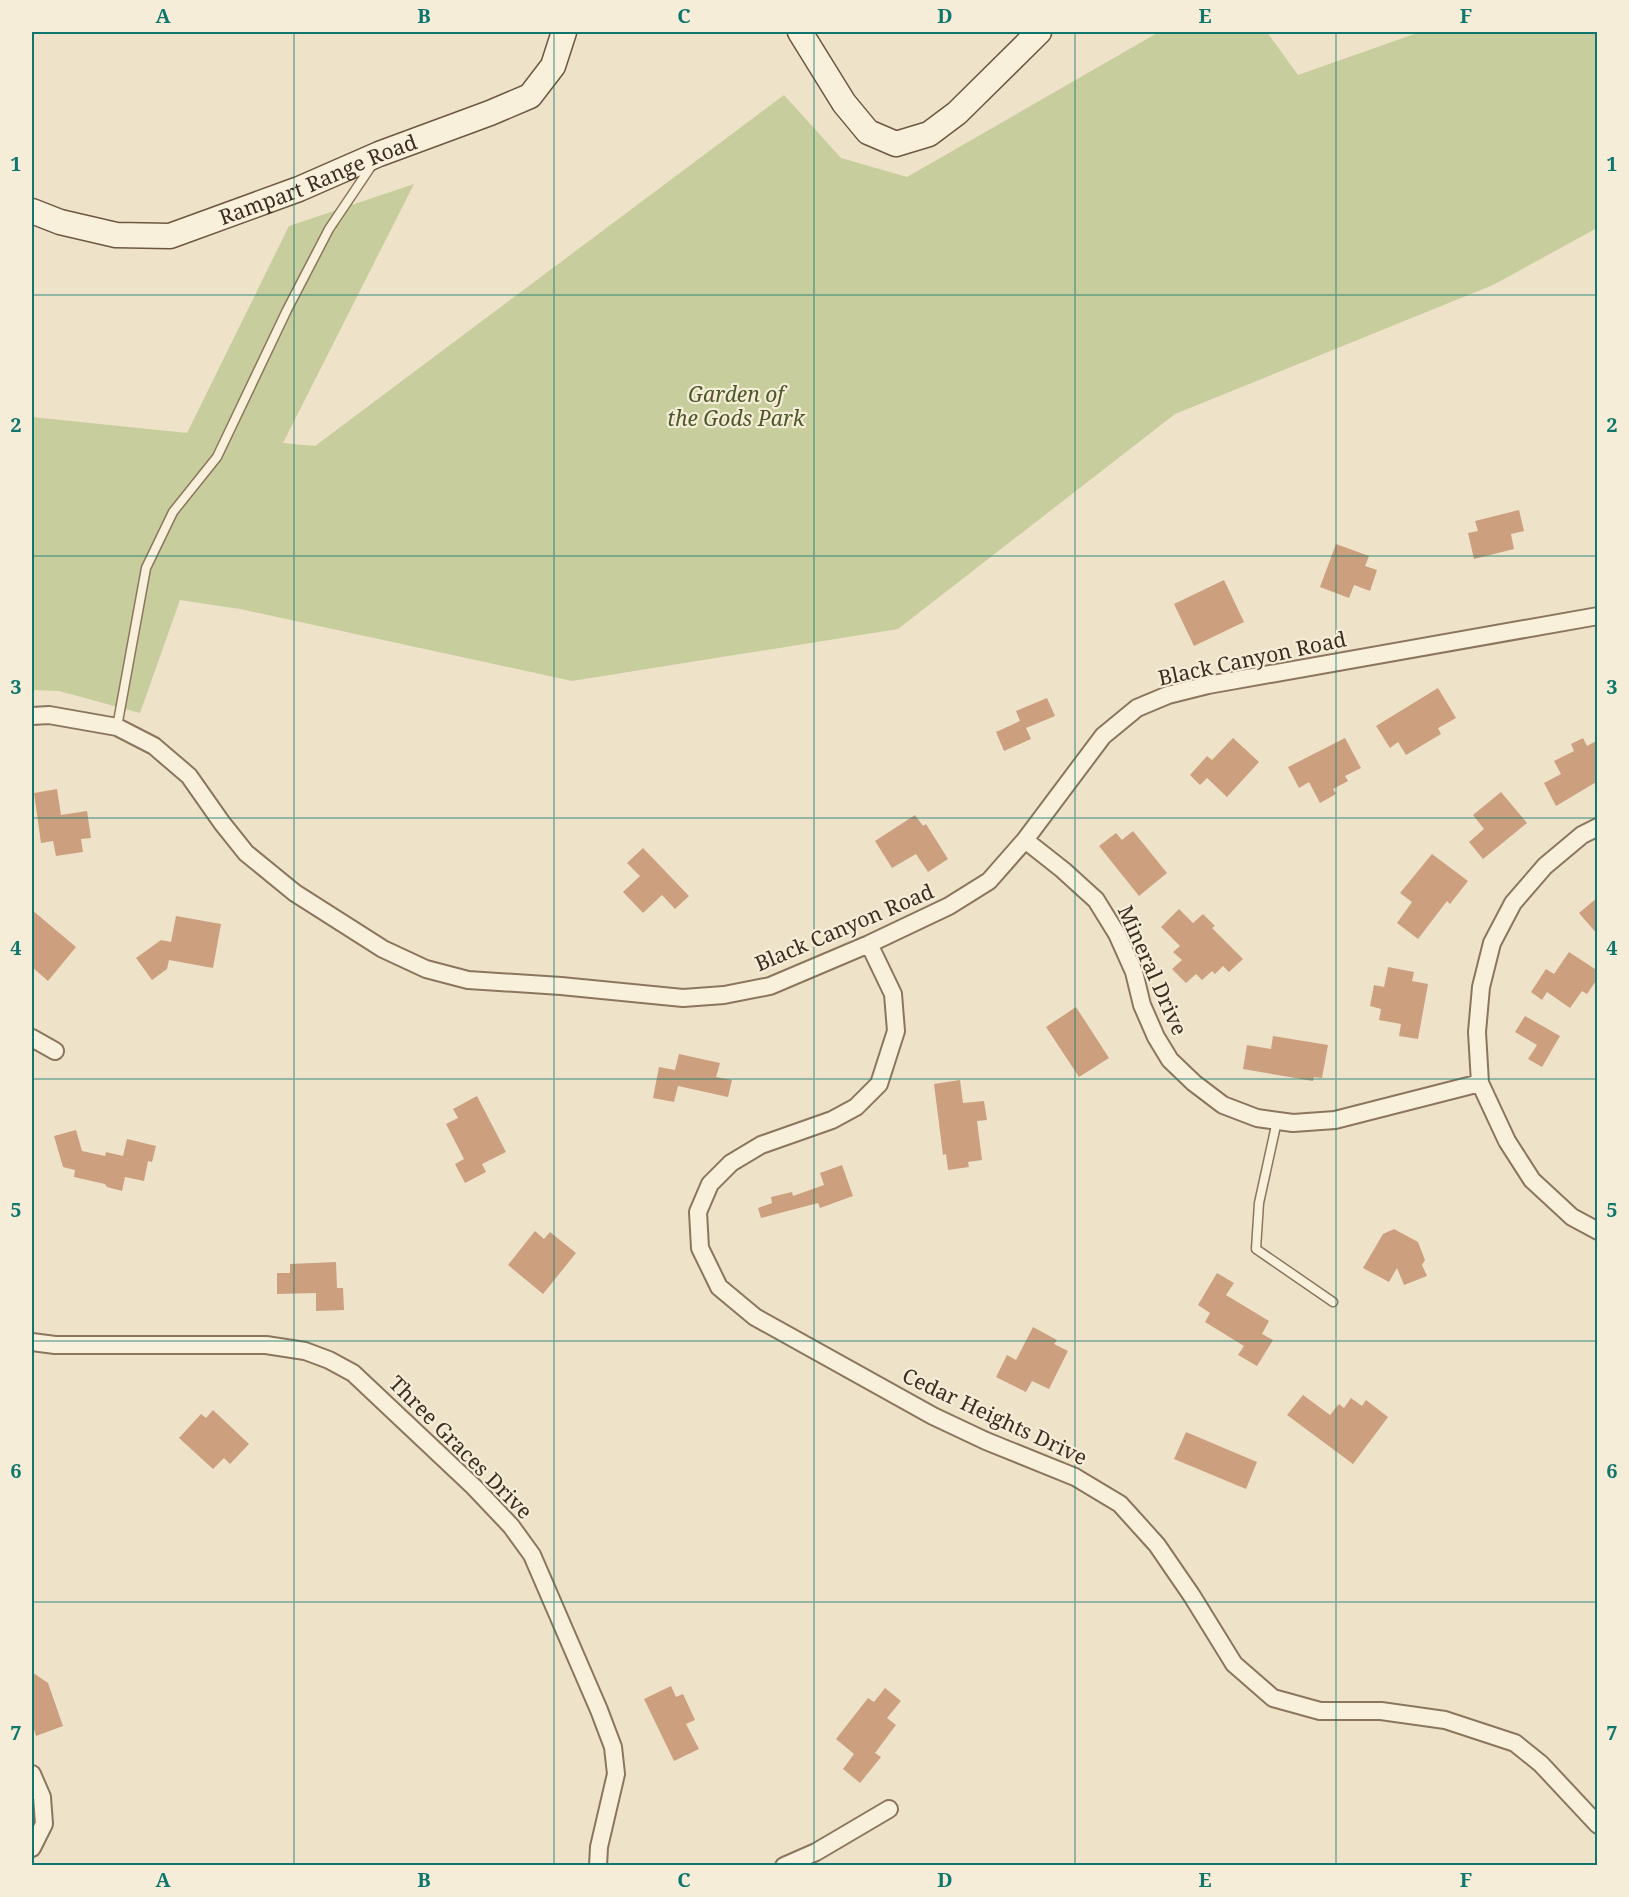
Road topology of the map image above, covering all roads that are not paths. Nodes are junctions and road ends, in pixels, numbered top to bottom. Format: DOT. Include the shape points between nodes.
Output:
graph roads {
  1 [pos="564,32"];
  2 [pos="800,32"];
  3 [pos="1039,32"];
  4 [pos="379,154"];
  5 [pos="32,211"];
  6 [pos="1598,615"];
  7 [pos="32,716"];
  8 [pos="117,727"];
  9 [pos="1598,827"];
  10 [pos="1025,840"];
  11 [pos="869,944"];
  12 [pos="32,1038"];
  13 [pos="55,1051"];
  14 [pos="1480,1083"];
  15 [pos="1277,1121"];
  16 [pos="1598,1231"];
  17 [pos="1333,1302"];
  18 [pos="32,1342"];
  19 [pos="32,1774"];
  20 [pos="889,1809"];
  21 [pos="1598,1825"];
  22 [pos="32,1848"];
  23 [pos="597,1866"];
  24 [pos="784,1866"];
  1 -- 4 [label="street, Rampart Range Road" via="553,66 530,96"];
  2 -- 3 [label="street" via="844,104 868,132 897,144 929,134 957,112"];
  4 -- 5 [label="street, Rampart Range Road" via="299,189 170,236 116,235"];
  4 -- 8 [label="lane" via="329,229 217,457 173,512 146,568"];
  6 -- 10 [label="street, Black Canyon Road" via="1208,685 1157,699 1137,708 1103,736"];
  7 -- 8 [label="street, Black Canyon Road" via="49,715"];
  8 -- 11 [label="street, Black Canyon Road" via="154,746 189,776 246,853 295,893 382,949 426,969 468,980 683,999 770,986"];
  9 -- 14 [label="street" via="1582,835 1545,866 1513,903 1492,943 1481,987 1477,1032"];
  10 -- 11 [label="street, Black Canyon Road" via="989,881 950,906"];
  10 -- 15 [label="street, Mineral Drive" via="1096,900 1117,934 1134,972 1142,1005 1170,1060 1223,1105"];
  11 -- 21 [label="street, Cedar Heights Drive" via="893,994 896,1031 879,1084 856,1107 832,1120 761,1145 731,1163 710,1184 698,1212 700,1248 719,1287 755,1317 922,1410 1075,1477 1120,1504 1157,1545 1234,1664 1274,1698 1320,1711 1382,1711 1445,1720 1515,1743"];
  12 -- 13 [label="street"];
  14 -- 15 [label="street, Mineral Drive" via="1335,1120"];
  14 -- 16 [label="street" via="1507,1141 1532,1180 1572,1217"];
  15 -- 17 [label="lane" via="1259,1203 1256,1249"];
  18 -- 23 [label="street, Three Graces Drive" via="266,1345 305,1351 353,1373 474,1487 532,1555 613,1747 616,1774"];
  19 -- 22 [label="street" via="42,1797 44,1824"];
  20 -- 24 [label="street"];
}
